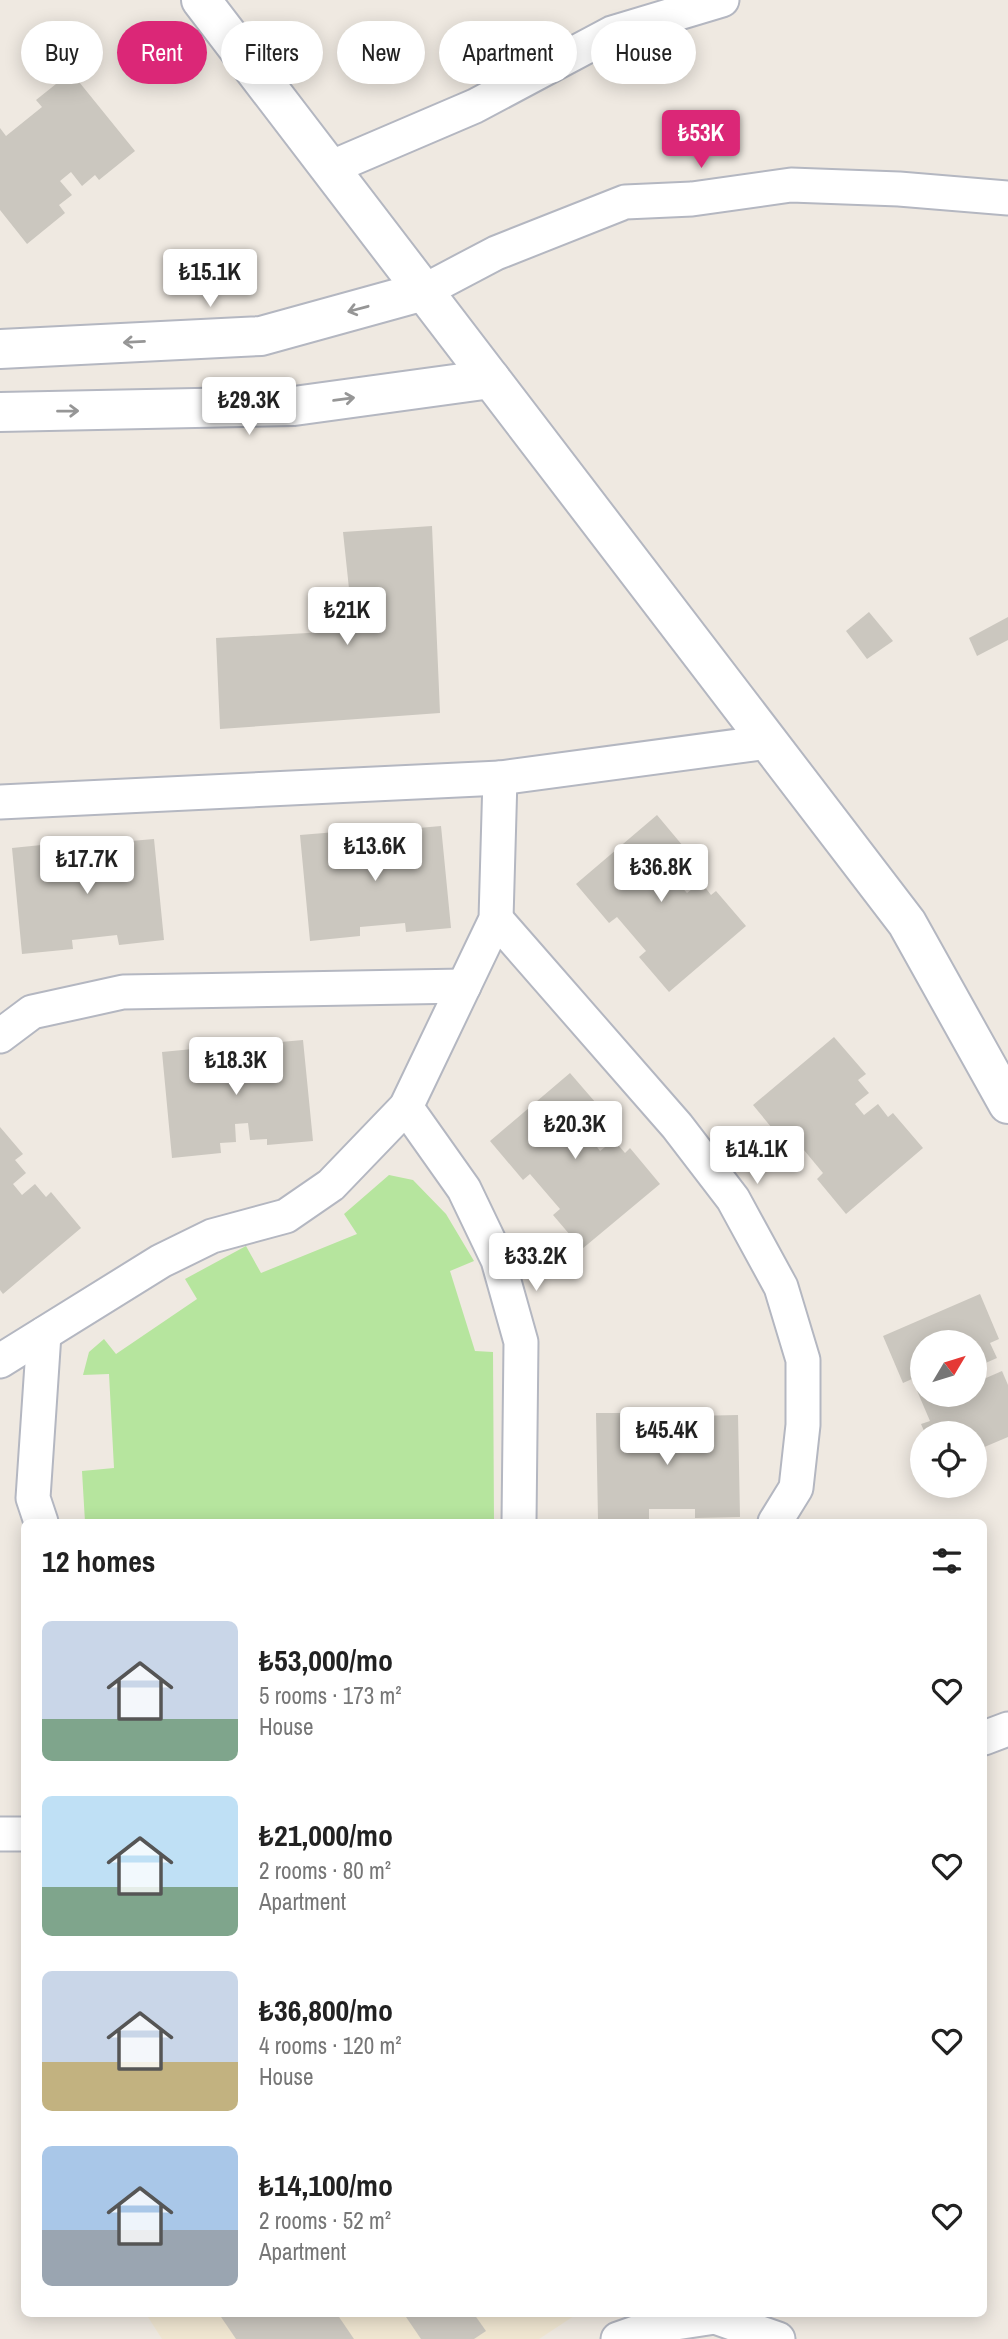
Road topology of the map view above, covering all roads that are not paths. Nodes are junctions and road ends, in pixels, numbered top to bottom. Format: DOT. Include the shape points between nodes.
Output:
graph roads {
  1 [pos="201,0"];
  2 [pos="722,0"];
  3 [pos="330,168"];
  4 [pos="1008,198"];
  5 [pos="424,291"];
  6 [pos="0,349"];
  7 [pos="491,379"];
  8 [pos="0,412"];
  9 [pos="768,742"];
  10 [pos="500,778"];
  11 [pos="0,802"];
  12 [pos="496,919"];
  13 [pos="464,986"];
  14 [pos="0,1036"];
  15 [pos="1008,1104"];
  16 [pos="406,1107"];
  17 [pos="44,1334"];
  18 [pos="0,1361"];
  19 [pos="40,1519"];
  20 [pos="519,1519"];
  21 [pos="777,1519"];
  22 [pos="1008,1729"];
  23 [pos="987,1737"];
  24 [pos="0,1834"];
  25 [pos="21,1834"];
  26 [pos="704,2317"];
  27 [pos="720,2317"];
  28 [pos="618,2339"];
  29 [pos="778,2339"];
  1 -- 3 [label="main road"];
  2 -- 3 [label="street" via="612,33 475,106"];
  3 -- 5 [label="main road"];
  4 -- 5 [label="street" via="791,185 625,202 496,253"];
  5 -- 6 [label="main road, one-way" via="261,336"];
  5 -- 7 [label="main road"];
  8 -- 7 [label="main road, one-way" via="294,406"];
  7 -- 9 [label="main road"];
  9 -- 10 [label="street"];
  9 -- 15 [label="main road" via="906,923"];
  10 -- 11 [label="street"];
  10 -- 12 [label="street"];
  12 -- 13 [label="street"];
  12 -- 21 [label="street" via="677,1126 733,1199 781,1287 803,1360 803,1425 796,1488"];
  13 -- 14 [label="street" via="123,992 32,1012"];
  13 -- 16 [label="street"];
  16 -- 17 [label="street" via="331,1185 286,1216 212,1236 161,1261"];
  16 -- 20 [label="street" via="464,1189 498,1260 521,1342"];
  17 -- 18 [label="street"];
  17 -- 19 [label="street" via="33,1498"];
  22 -- 23 [label="street"];
  24 -- 25 [label="street"];
  26 -- 28 [label="street"];
  27 -- 29 [label="street"];
}
